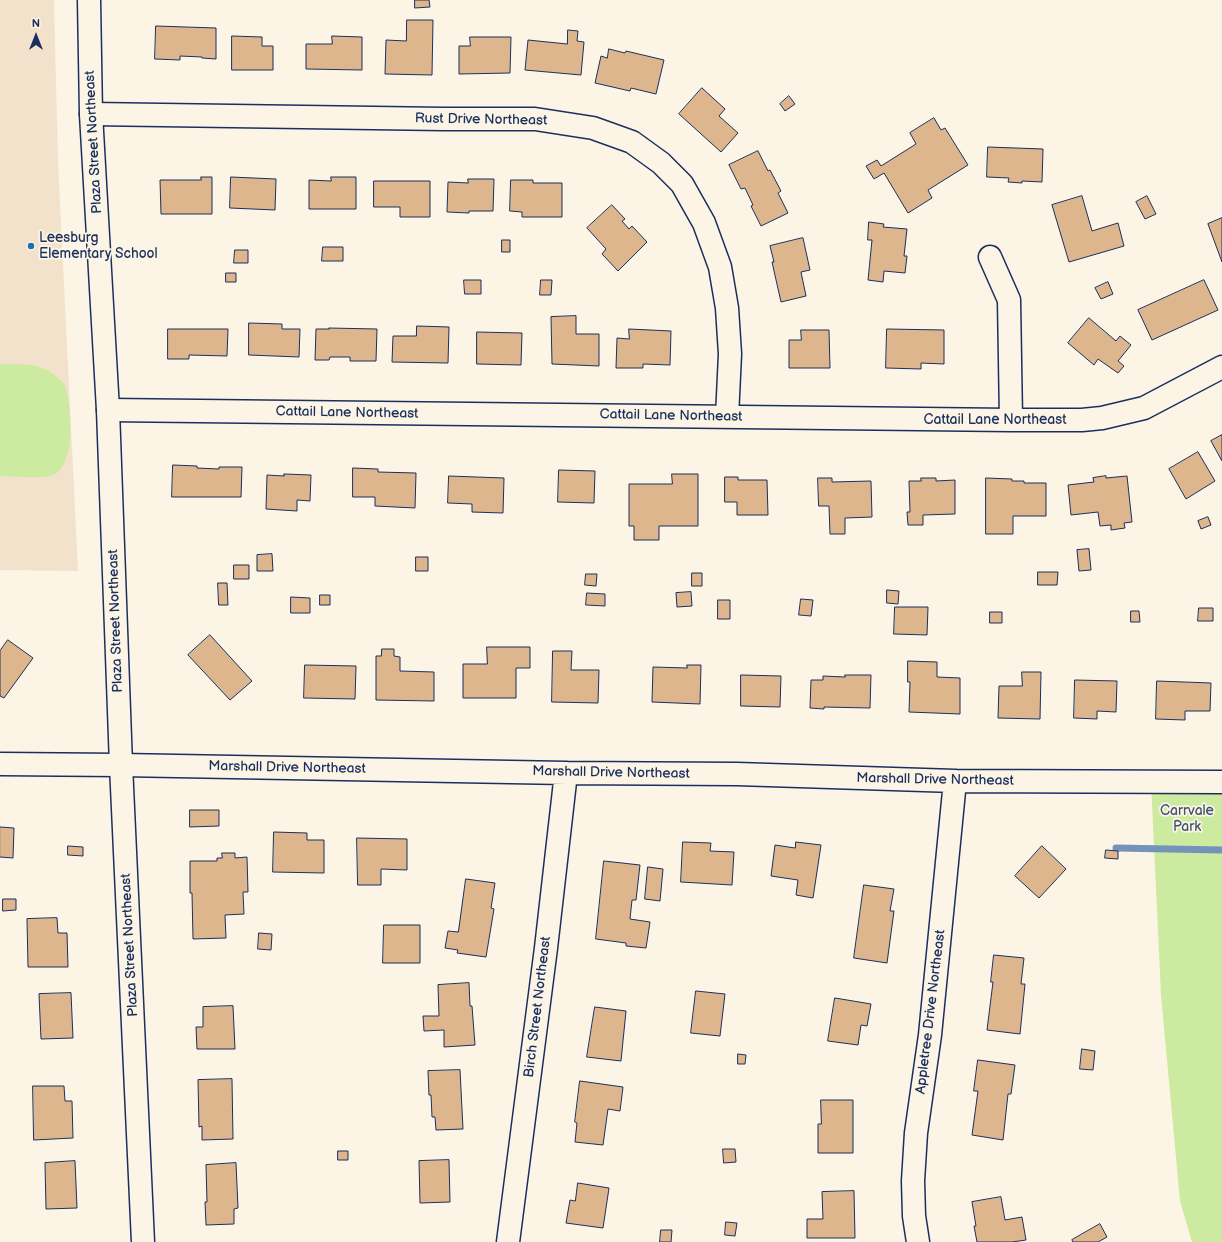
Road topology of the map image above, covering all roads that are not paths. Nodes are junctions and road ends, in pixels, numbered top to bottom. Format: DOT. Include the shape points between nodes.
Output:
graph roads {
  1 [pos="89,0"];
  2 [pos="91,114"];
  3 [pos="990,257"];
  4 [pos="1222,367"];
  5 [pos="108,410"];
  6 [pos="727,417"];
  7 [pos="1011,420"];
  8 [pos="0,764"];
  9 [pos="121,765"];
  10 [pos="566,772"];
  11 [pos="954,781"];
  12 [pos="1222,782"];
  13 [pos="144,1242"];
  14 [pos="508,1242"];
  15 [pos="918,1242"];
  1 -- 2 [label="street, Plaza Street Northeast"];
  2 -- 5 [label="street, Plaza Street Northeast"];
  2 -- 6 [label="street, Rust Drive Northeast" via="534,119 593,128 632,142 661,163 682,184 704,223 720,267 727,308 730,354"];
  3 -- 7 [label="street" via="1009,300"];
  4 -- 7 [label="street, Cattail Lane Northeast" via="1137,410 1096,419"];
  5 -- 6 [label="street, Cattail Lane Northeast"];
  5 -- 9 [label="street, Plaza Street Northeast"];
  6 -- 7 [label="street, Cattail Lane Northeast"];
  8 -- 9 [label="street, Marshall Drive Northeast"];
  9 -- 10 [label="street, Marshall Drive Northeast"];
  9 -- 13 [label="street, Plaza Street Northeast"];
  10 -- 11 [label="street, Marshall Drive Northeast"];
  10 -- 14 [label="street, Birch Street Northeast"];
  11 -- 12 [label="street, Marshall Drive Northeast"];
  11 -- 15 [label="street, Appletree Drive Northeast" via="930,1035 912,1181"];
}
